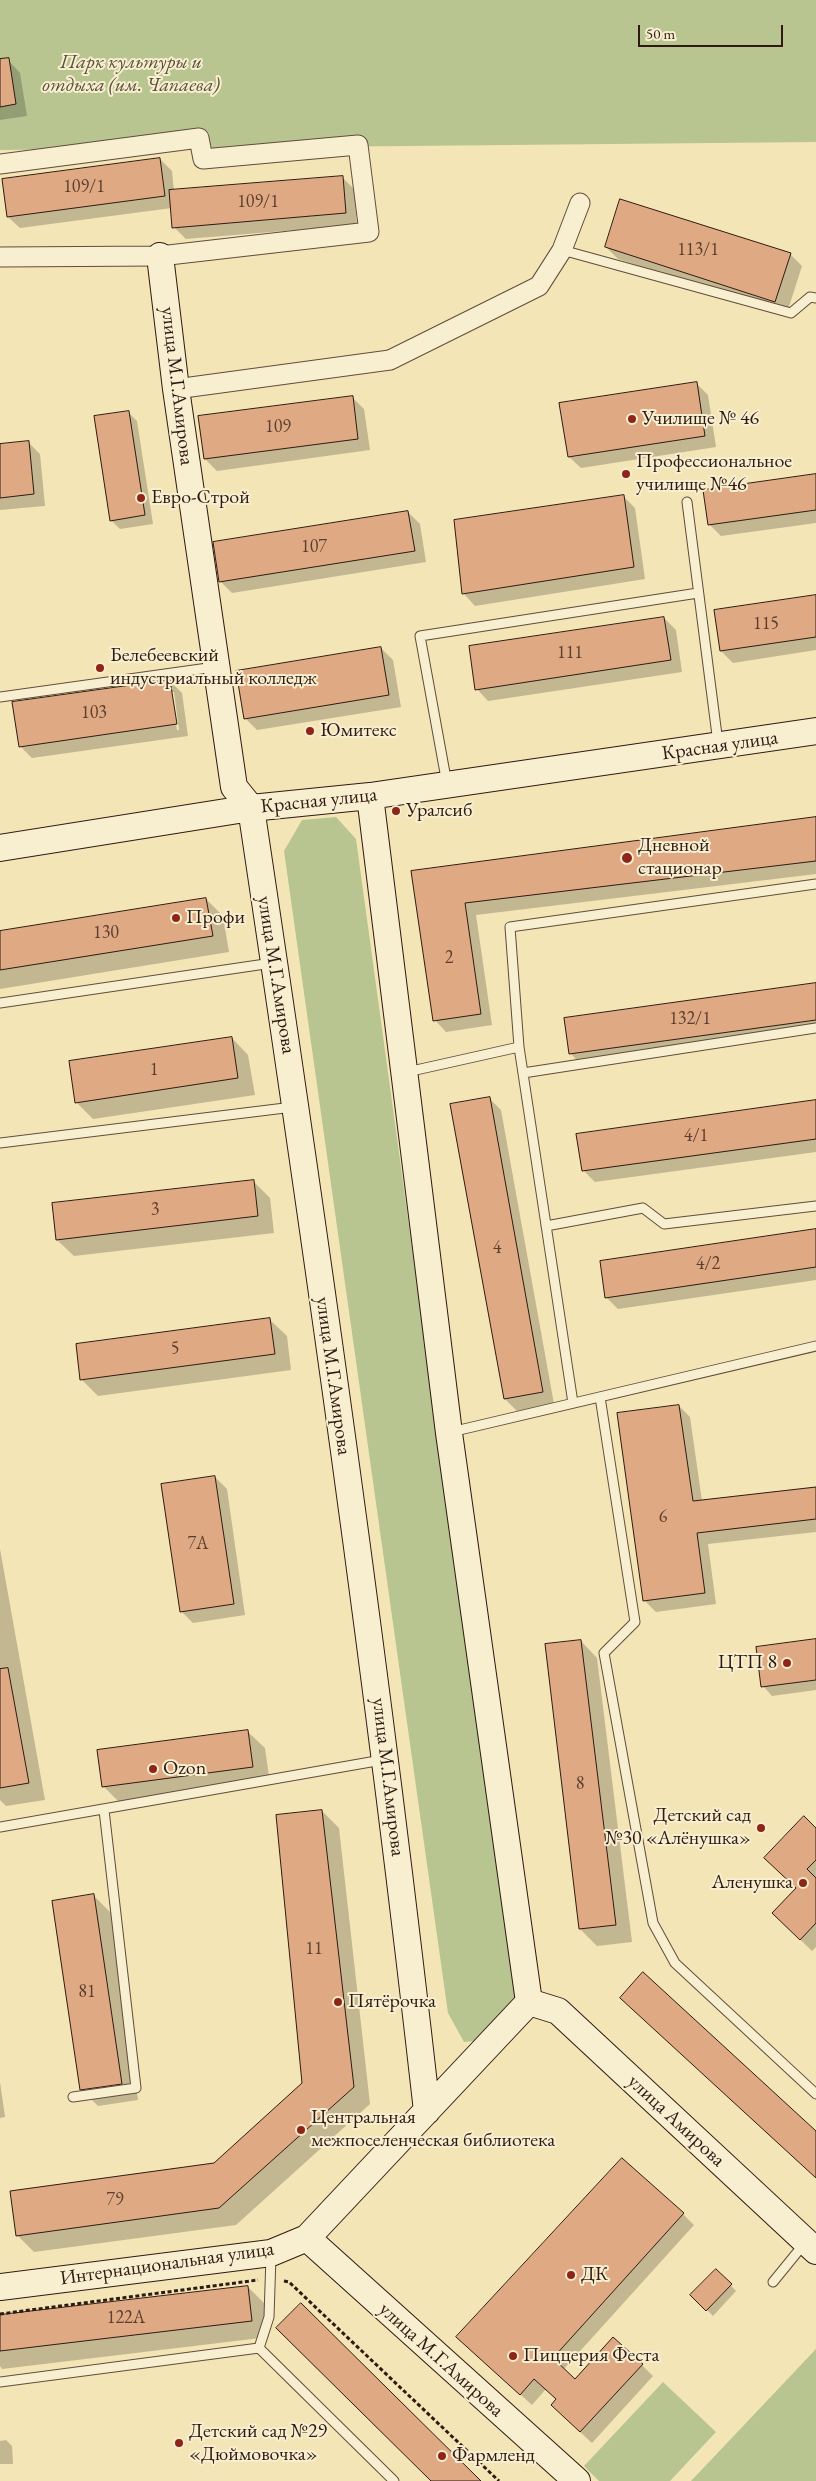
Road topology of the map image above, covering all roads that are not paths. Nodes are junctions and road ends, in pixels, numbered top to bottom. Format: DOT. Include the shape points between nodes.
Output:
graph roads {
  1 [pos="0,164"];
  2 [pos="580,203"];
  3 [pos="562,250"];
  4 [pos="160,256"];
  5 [pos="0,257"];
  6 [pos="816,298"];
  7 [pos="176,389"];
  8 [pos="686,502"];
  9 [pos="698,593"];
  10 [pos="217,667"];
  11 [pos="0,696"];
  12 [pos="816,732"];
  13 [pos="718,746"];
  14 [pos="447,785"];
  15 [pos="370,796"];
  16 [pos="251,808"];
  17 [pos="0,848"];
  18 [pos="816,884"];
  19 [pos="274,963"];
  20 [pos="0,1003"];
  21 [pos="816,1028"];
  22 [pos="519,1047"];
  23 [pos="404,1072"];
  24 [pos="523,1073"];
  25 [pos="296,1106"];
  26 [pos="0,1143"];
  27 [pos="816,1206"];
  28 [pos="546,1226"];
  29 [pos="816,1346"];
  30 [pos="600,1397"];
  31 [pos="573,1403"];
  32 [pos="449,1433"];
  33 [pos="386,1759"];
  34 [pos="104,1810"];
  35 [pos="0,1827"];
  36 [pos="529,2002"];
  37 [pos="816,2094"];
  38 [pos="72,2097"];
  39 [pos="427,2111"];
  40 [pos="307,2238"];
  41 [pos="811,2247"];
  42 [pos="271,2253"];
  43 [pos="773,2282"];
  44 [pos="0,2287"];
  45 [pos="259,2348"];
  46 [pos="0,2382"];
  47 [pos="394,2481"];
  48 [pos="577,2481"];
  1 -- 4 [label="street" via="199,138 204,159 358,145 369,232"];
  2 -- 3 [label="street"];
  3 -- 6 [label="lane" via="791,313 810,297"];
  3 -- 7 [label="street" via="539,286 390,360"];
  4 -- 5 [label="street"];
  4 -- 7 [label="street, улица М.Г.Амирова"];
  7 -- 10 [label="street, улица М.Г.Амирова"];
  8 -- 9 [label="lane"];
  9 -- 13 [label="lane"];
  9 -- 14 [label="lane" via="420,636"];
  10 -- 11 [label="lane"];
  10 -- 16 [label="street, улица М.Г.Амирова" via="234,787"];
  12 -- 13 [label="street, Красная улица"];
  13 -- 14 [label="street, Красная улица"];
  14 -- 15 [label="street, Красная улица"];
  15 -- 16 [label="street, Красная улица"];
  15 -- 23 [label="street"];
  16 -- 17 [label="street, Красная улица"];
  16 -- 19 [label="street, улица М.Г.Амирова"];
  18 -- 22 [label="lane" via="510,926"];
  19 -- 20 [label="lane"];
  19 -- 25 [label="street, улица М.Г.Амирова"];
  21 -- 24 [label="lane"];
  22 -- 23 [label="lane"];
  22 -- 24 [label="lane"];
  23 -- 32 [label="street"];
  24 -- 28 [label="lane"];
  25 -- 26 [label="lane"];
  25 -- 33 [label="street, улица М.Г.Амирова"];
  27 -- 28 [label="lane" via="664,1224 643,1208"];
  28 -- 31 [label="lane"];
  29 -- 30 [label="lane"];
  30 -- 31 [label="lane"];
  30 -- 37 [label="lane" via="635,1622 604,1653 653,1923 675,1963"];
  31 -- 32 [label="lane"];
  32 -- 36 [label="street"];
  33 -- 34 [label="lane"];
  33 -- 39 [label="street, улица М.Г.Амирова"];
  34 -- 35 [label="lane"];
  34 -- 38 [label="lane" via="136,2088"];
  36 -- 39 [label="street"];
  36 -- 41 [label="street, улица Амирова" via="558,2011"];
  39 -- 40 [label="street, Интернациональная улица"];
  40 -- 42 [label="street, Интернациональная улица"];
  40 -- 48 [label="street, улица М.Г.Амирова"];
  41 -- 43 [label="lane"];
  42 -- 44 [label="street, Интернациональная улица"];
  42 -- 45 [label="lane" via="269,2317"];
  45 -- 46 [label="lane"];
  45 -- 47 [label="lane"];
}
